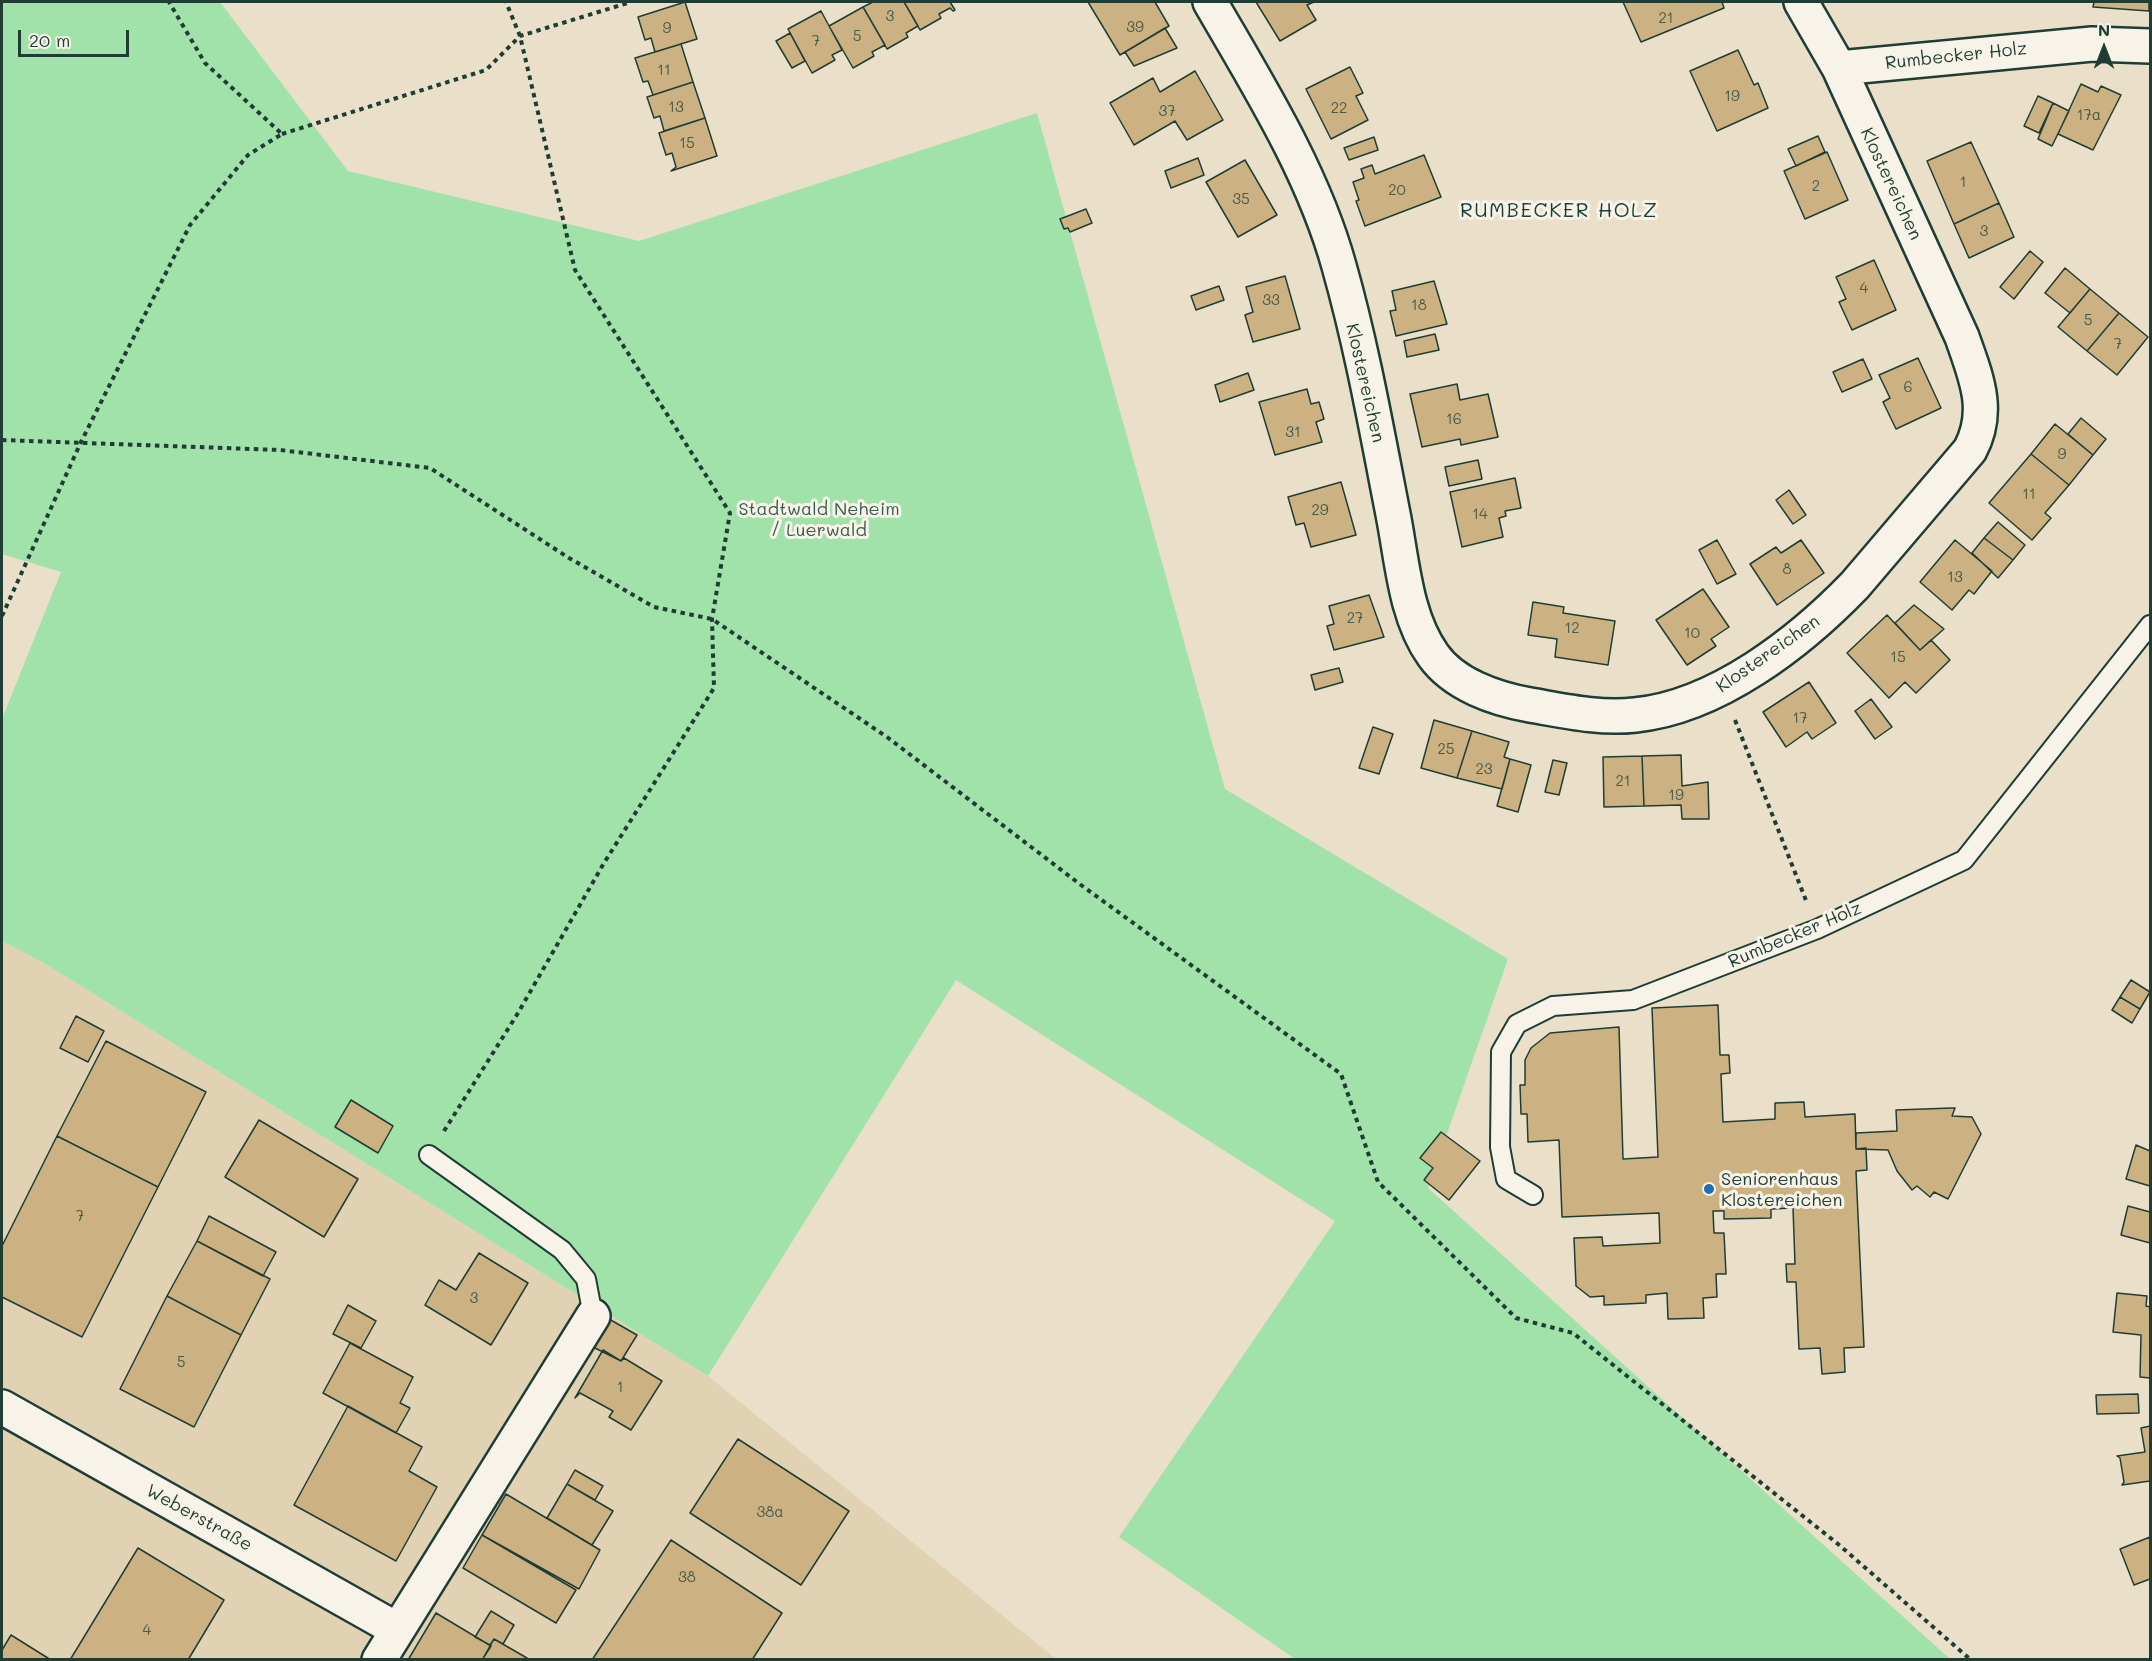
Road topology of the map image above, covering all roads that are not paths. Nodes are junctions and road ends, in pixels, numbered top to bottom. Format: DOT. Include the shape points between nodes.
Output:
graph roads {
  1 [pos="1210,2"];
  2 [pos="1801,2"];
  3 [pos="2151,46"];
  4 [pos="1839,68"];
  5 [pos="2151,625"];
  6 [pos="429,1155"];
  7 [pos="1533,1195"];
  8 [pos="593,1316"];
  9 [pos="2,1407"];
  10 [pos="396,1629"];
  11 [pos="379,1659"];
  1 -- 4 [label="street, Klostereichen" via="1301,170 1332,243 1412,608 1430,652 1441,666 1479,690 1515,702 1600,716 1662,710 1722,689 1775,653 1836,605 1970,450 1979,433 1981,402 1962,337"];
  2 -- 4 [label="street"];
  3 -- 4 [label="street, Rumbecker Holz" via="2092,44"];
  5 -- 7 [label="lane, Rumbecker Holz" via="1964,860 1817,929 1633,1000 1554,1006 1517,1024 1501,1052 1500,1147 1506,1179"];
  6 -- 8 [label="lane" via="562,1250 586,1279"];
  8 -- 10 [label="street"];
  9 -- 10 [label="street, Weberstraße"];
  10 -- 11 [label="street"];
}
